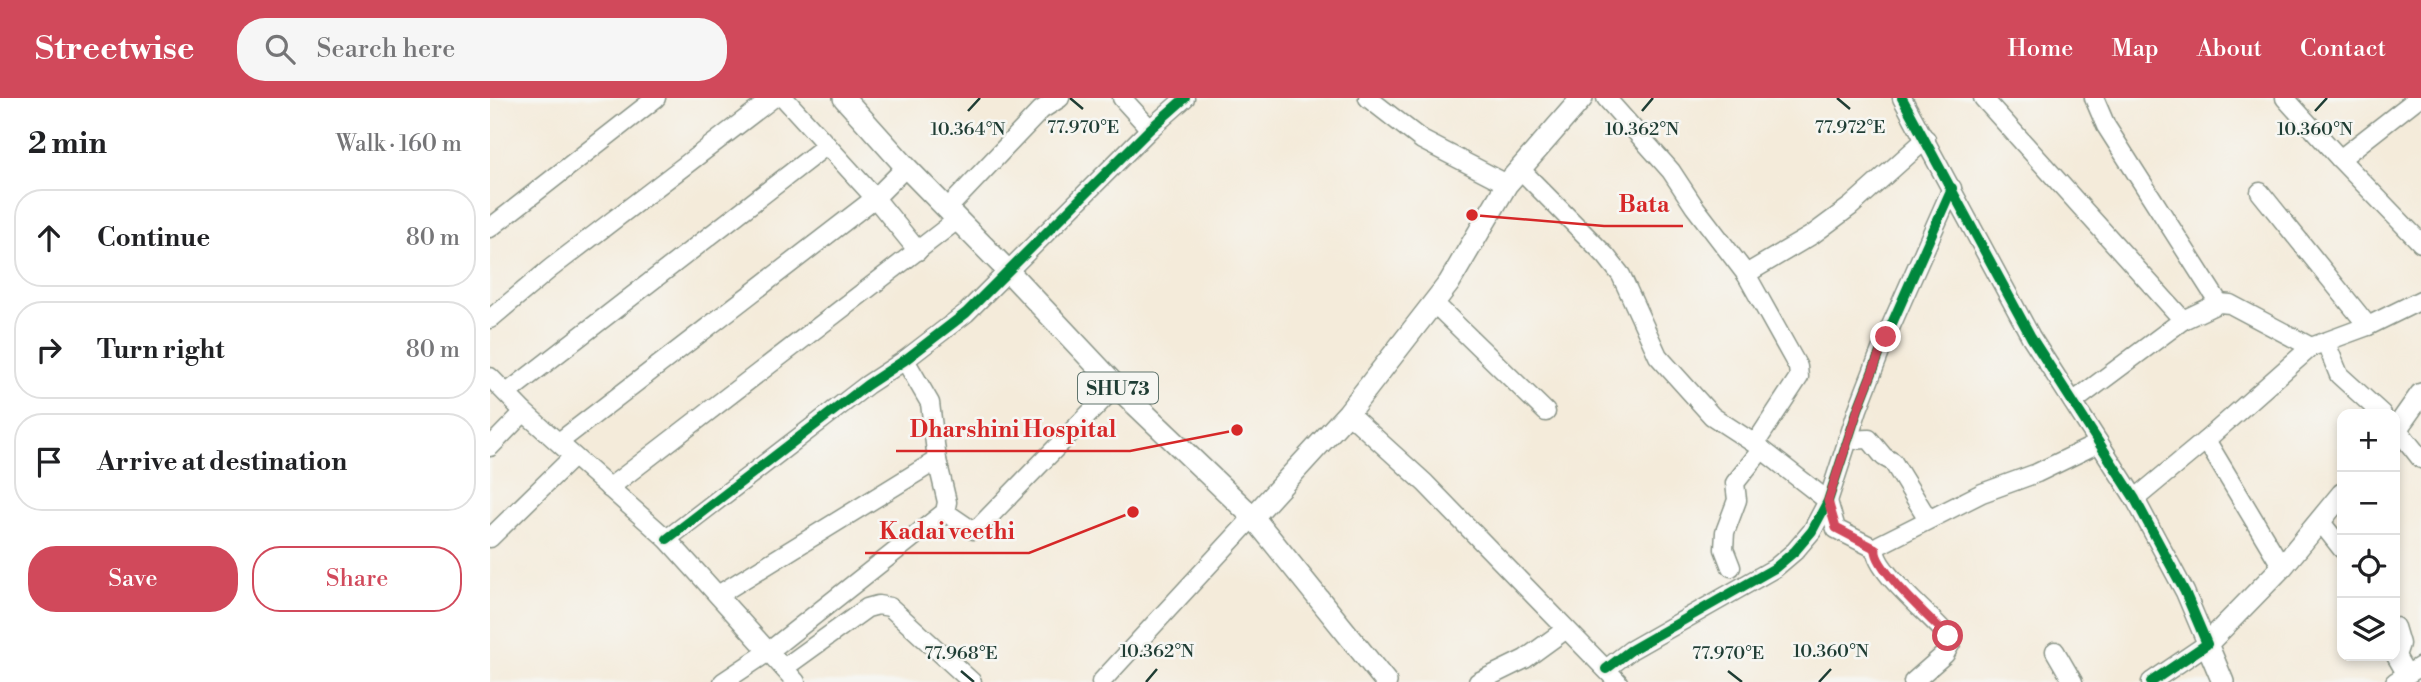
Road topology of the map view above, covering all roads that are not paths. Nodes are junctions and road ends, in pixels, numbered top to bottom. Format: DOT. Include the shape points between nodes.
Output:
graph roads {
  1 [pos="656,98"];
  2 [pos="773,98"];
  3 [pos="783,98"];
  4 [pos="844,98"];
  5 [pos="1060,98"];
  6 [pos="1122,98"];
  7 [pos="1185,98"];
  8 [pos="1368,98"];
  9 [pos="1582,98"];
  10 [pos="1606,98"];
  11 [pos="1902,98"];
  12 [pos="1983,98"];
  13 [pos="2094,98"];
  14 [pos="2285,98"];
  15 [pos="2418,98"];
  16 [pos="1037,104"];
  17 [pos="1150,129"];
  18 [pos="1926,139"];
  19 [pos="827,145"];
  20 [pos="2340,159"];
  21 [pos="906,167"];
  22 [pos="1514,176"];
  23 [pos="1952,188"];
  24 [pos="2260,192"];
  25 [pos="875,198"];
  26 [pos="952,215"];
  27 [pos="2413,222"];
  28 [pos="490,228"];
  29 [pos="2421,241"];
  30 [pos="918,251"];
  31 [pos="1008,271"];
  32 [pos="1746,274"];
  33 [pos="2421,300"];
  34 [pos="1434,303"];
  35 [pos="2218,303"];
  36 [pos="490,319"];
  37 [pos="2183,320"];
  38 [pos="2368,326"];
  39 [pos="2319,345"];
  40 [pos="905,360"];
  41 [pos="490,377"];
  42 [pos="1116,386"];
  43 [pos="507,393"];
  44 [pos="2421,394"];
  45 [pos="2073,402"];
  46 [pos="2375,409"];
  47 [pos="524,412"];
  48 [pos="1546,412"];
  49 [pos="1348,413"];
  50 [pos="2400,416"];
  51 [pos="2400,434"];
  52 [pos="1847,440"];
  53 [pos="2206,440"];
  54 [pos="559,442"];
  55 [pos="2099,443"];
  56 [pos="490,446"];
  57 [pos="1758,446"];
  58 [pos="573,457"];
  59 [pos="2421,459"];
  60 [pos="937,460"];
  61 [pos="609,488"];
  62 [pos="2135,499"];
  63 [pos="2337,500"];
  64 [pos="1828,501"];
  65 [pos="945,512"];
  66 [pos="1253,517"];
  67 [pos="1928,519"];
  68 [pos="2320,521"];
  69 [pos="490,538"];
  70 [pos="667,539"];
  71 [pos="2337,543"];
  72 [pos="1876,549"];
  73 [pos="1731,567"];
  74 [pos="2282,568"];
  75 [pos="718,595"];
  76 [pos="1565,630"];
  77 [pos="2207,644"];
  78 [pos="2055,651"];
  79 [pos="768,652"];
  80 [pos="784,668"];
  81 [pos="1612,675"];
  82 [pos="723,682"];
  83 [pos="796,682"];
  84 [pos="972,682"];
  85 [pos="1101,682"];
  86 [pos="1386,682"];
  87 [pos="1478,682"];
  88 [pos="1913,682"];
  89 [pos="2073,682"];
  90 [pos="2151,682"];
  91 [pos="2223,682"];
  1 -- 28 [label="street"];
  2 -- 36 [label="street"];
  3 -- 19 [label="street"];
  4 -- 21 [label="main road, SHU73"];
  5 -- 16 [label="street"];
  6 -- 17 [label="street"];
  7 -- 17 [label="street"];
  8 -- 22 [label="street" via="1422,140"];
  9 -- 22 [label="main road"];
  10 -- 32 [label="street" via="1671,170"];
  11 -- 18 [label="street"];
  12 -- 37 [label="street"];
  13 -- 35 [label="street" via="2106,126"];
  14 -- 20 [label="street"];
  15 -- 20 [label="street"];
  16 -- 26 [label="street"];
  17 -- 31 [label="street"];
  18 -- 23 [label="street"];
  18 -- 32 [label="street" via="1852,206"];
  19 -- 25 [label="street"];
  19 -- 43 [label="street"];
  20 -- 27 [label="street"];
  21 -- 25 [label="street"];
  21 -- 26 [label="main road, SHU73"];
  22 -- 34 [label="main road"];
  22 -- 57 [label="street" via="1606,256 1621,275 1658,356 1712,416"];
  23 -- 45 [label="street" via="2031,337"];
  23 -- 52 [label="street" via="1886,337"];
  24 -- 38 [label="street"];
  25 -- 30 [label="street"];
  25 -- 54 [label="street"];
  26 -- 30 [label="street"];
  26 -- 31 [label="main road, SHU73"];
  27 -- 29 [label="street"];
  30 -- 61 [label="street"];
  31 -- 40 [label="street" via="966,313"];
  31 -- 42 [label="main road, SHU73"];
  32 -- 57 [label="street" via="1786,344 1799,377"];
  33 -- 38 [label="street"];
  34 -- 48 [label="street"];
  34 -- 49 [label="main road"];
  35 -- 37 [label="street"];
  35 -- 39 [label="street" via="2230,304"];
  37 -- 45 [label="street"];
  38 -- 39 [label="street"];
  39 -- 46 [label="street" via="2339,375"];
  39 -- 53 [label="street"];
  40 -- 60 [label="street" via="930,403"];
  40 -- 70 [label="street" via="867,384"];
  41 -- 43 [label="street"];
  42 -- 65 [label="street" via="980,526 970,529"];
  42 -- 66 [label="main road, SHU73"];
  43 -- 47 [label="street"];
  44 -- 50 [label="main road"];
  45 -- 55 [label="street"];
  47 -- 54 [label="street"];
  47 -- 56 [label="street"];
  49 -- 66 [label="main road"];
  49 -- 76 [label="street" via="1425,483"];
  51 -- 59 [label="street"];
  52 -- 64 [label="street"];
  52 -- 67 [label="street" via="1869,439 1893,462"];
  53 -- 62 [label="street"];
  53 -- 74 [label="street"];
  54 -- 58 [label="street"];
  55 -- 62 [label="street"];
  55 -- 67 [label="street"];
  57 -- 64 [label="street"];
  57 -- 73 [label="street" via="1735,483 1737,500 1724,549"];
  58 -- 61 [label="street"];
  58 -- 69 [label="street"];
  60 -- 65 [label="street"];
  60 -- 75 [label="street"];
  61 -- 70 [label="street"];
  62 -- 77 [label="street"];
  63 -- 68 [label="main road"];
  64 -- 72 [label="street" via="1836,528"];
  64 -- 81 [label="street" via="1812,531 1774,568 1631,650"];
  65 -- 79 [label="street"];
  66 -- 85 [label="street"];
  66 -- 86 [label="main road, SHU73"];
  67 -- 72 [label="street"];
  68 -- 71 [label="street"];
  68 -- 74 [label="main road"];
  70 -- 75 [label="street"];
  72 -- 88 [label="street" via="1877,560 1952,641"];
  74 -- 77 [label="main road"];
  75 -- 79 [label="street"];
  76 -- 81 [label="street"];
  76 -- 87 [label="street" via="1525,659"];
  77 -- 90 [label="street"];
  77 -- 91 [label="main road"];
  78 -- 89 [label="street"];
  79 -- 80 [label="street"];
  79 -- 82 [label="street"];
  80 -- 83 [label="street"];
  80 -- 84 [label="street" via="867,608 878,605 890,607"];
}
